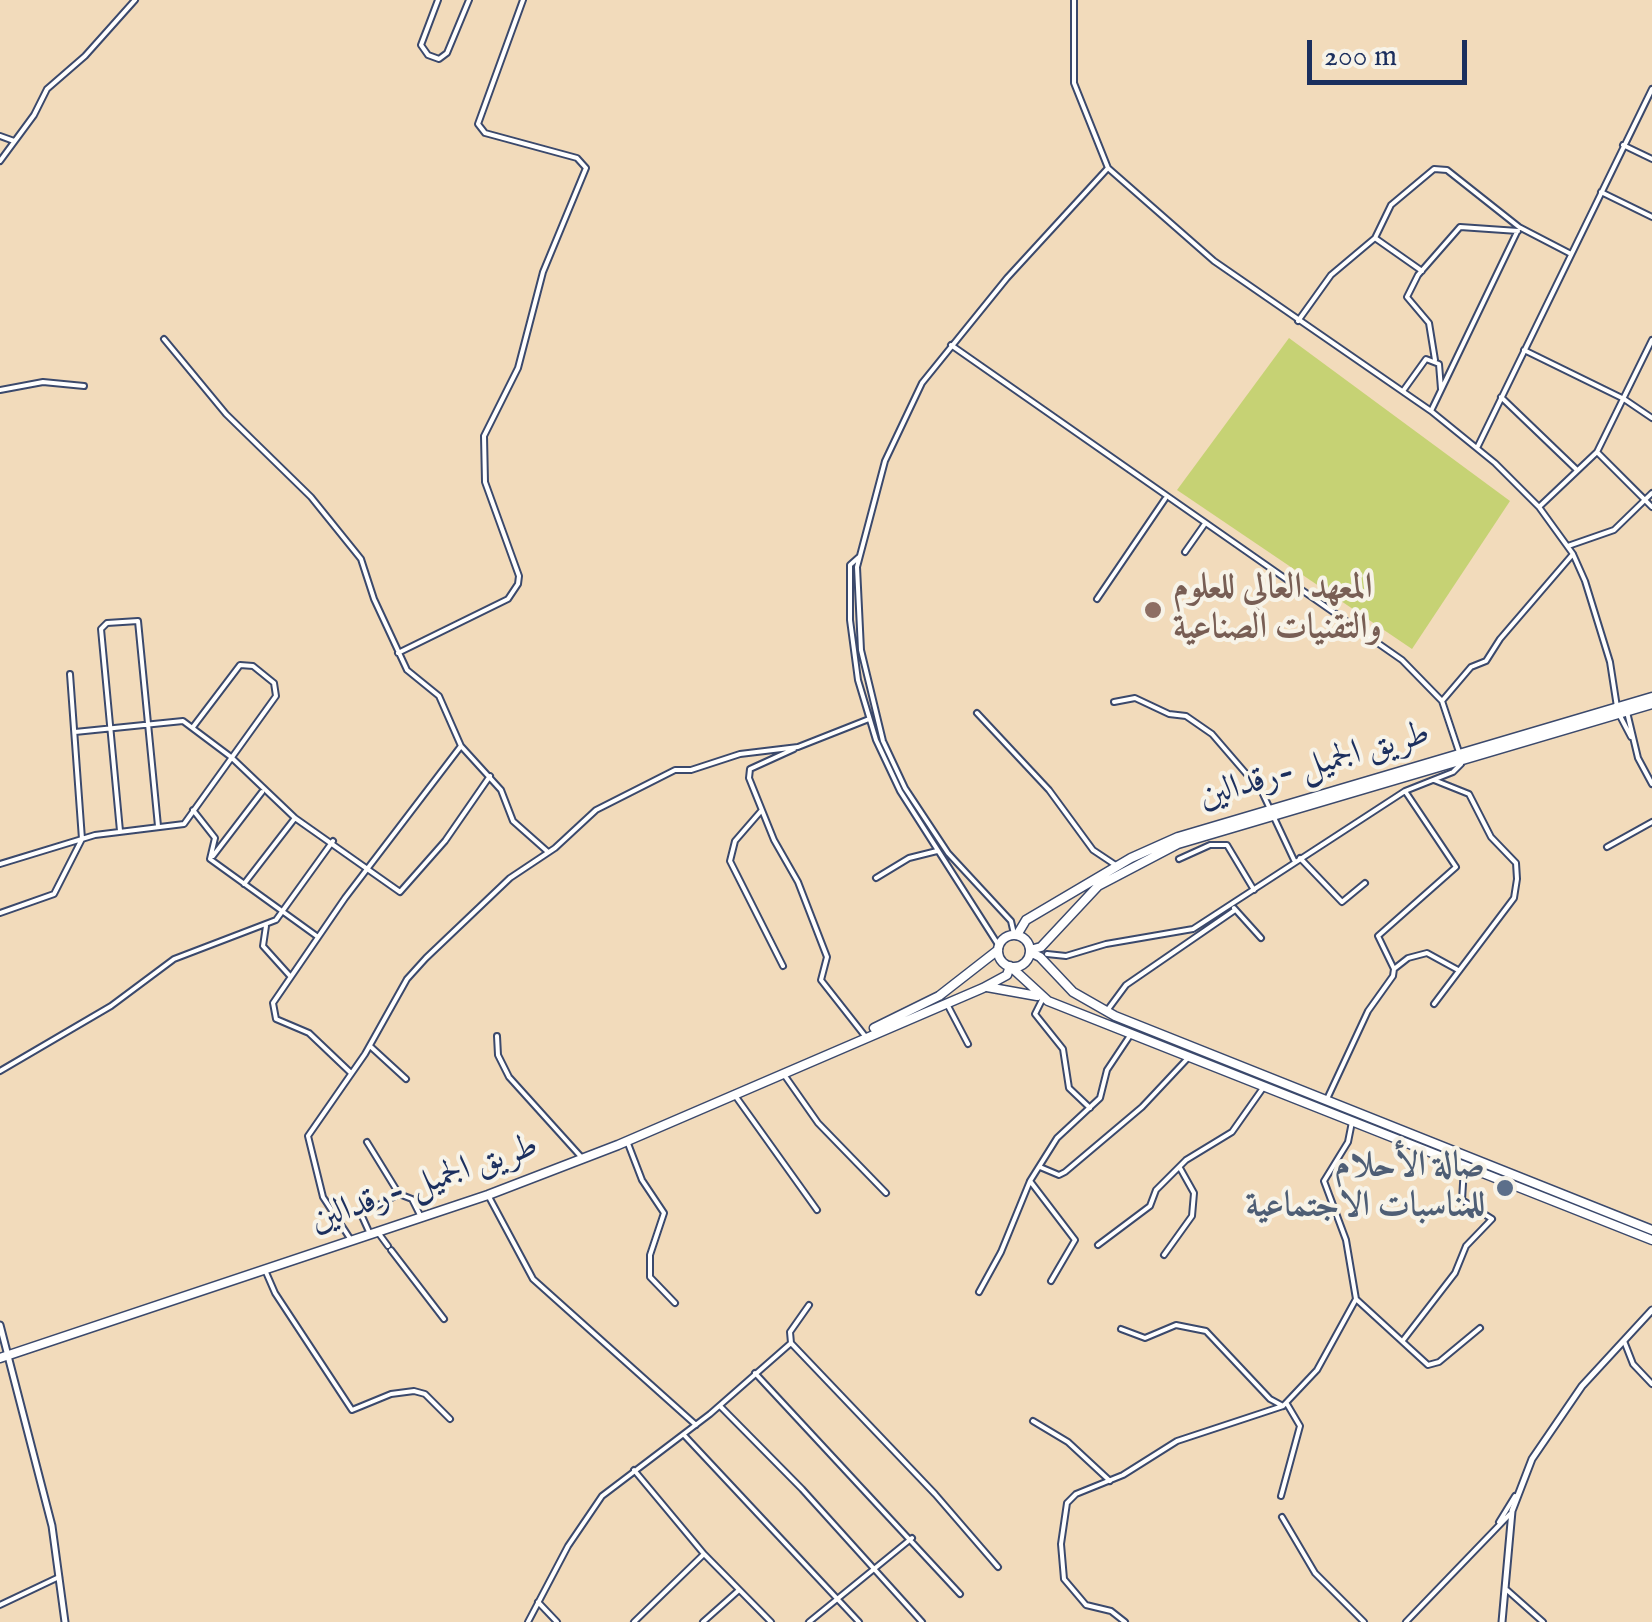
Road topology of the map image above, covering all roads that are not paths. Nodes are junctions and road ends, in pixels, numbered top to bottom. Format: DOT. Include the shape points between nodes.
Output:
graph roads {
  1 [pos="135,0"];
  2 [pos="438,0"];
  3 [pos="470,0"];
  4 [pos="524,0"];
  5 [pos="1074,0"];
  6 [pos="1652,89"];
  7 [pos="0,136"];
  8 [pos="14,142"];
  9 [pos="1623,145"];
  10 [pos="1652,159"];
  11 [pos="0,161"];
  12 [pos="1108,168"];
  13 [pos="1601,192"];
  14 [pos="1652,218"];
  15 [pos="1518,229"];
  16 [pos="1374,238"];
  17 [pos="1571,254"];
  18 [pos="1422,271"];
  19 [pos="1298,320"];
  20 [pos="164,339"];
  21 [pos="1652,340"];
  22 [pos="951,345"];
  23 [pos="1524,350"];
  24 [pos="1436,360"];
  25 [pos="84,386"];
  26 [pos="0,390"];
  27 [pos="1402,391"];
  28 [pos="1441,391"];
  29 [pos="1502,397"];
  30 [pos="1624,398"];
  31 [pos="1430,411"];
  32 [pos="1652,418"];
  33 [pos="1477,448"];
  34 [pos="1597,452"];
  35 [pos="1578,471"];
  36 [pos="1652,492"];
  37 [pos="1166,498"];
  38 [pos="1645,500"];
  39 [pos="1539,507"];
  40 [pos="1652,507"];
  41 [pos="1204,525"];
  42 [pos="1568,546"];
  43 [pos="1185,552"];
  44 [pos="1573,554"];
  45 [pos="860,556"];
  46 [pos="1097,599"];
  47 [pos="398,653"];
  48 [pos="70,674"];
  49 [pos="1652,700"];
  50 [pos="1442,701"];
  51 [pos="1114,702"];
  52 [pos="1622,709"];
  53 [pos="977,713"];
  54 [pos="869,719"];
  55 [pos="146,724"];
  56 [pos="111,728"];
  57 [pos="192,728"];
  58 [pos="75,732"];
  59 [pos="461,746"];
  60 [pos="798,747"];
  61 [pos="230,756"];
  62 [pos="1461,757"];
  63 [pos="490,776"];
  64 [pos="1432,780"];
  65 [pos="1652,784"];
  66 [pos="903,789"];
  67 [pos="1405,791"];
  68 [pos="262,792"];
  69 [pos="193,810"];
  70 [pos="761,811"];
  71 [pos="1270,811"];
  72 [pos="295,818"];
  73 [pos="1652,822"];
  74 [pos="158,827"];
  75 [pos="120,831"];
  76 [pos="82,839"];
  77 [pos="333,841"];
  78 [pos="1607,847"];
  79 [pos="938,851"];
  80 [pos="548,852"];
  81 [pos="210,859"];
  82 [pos="1180,859"];
  83 [pos="1297,859"];
  84 [pos="0,864"];
  85 [pos="1117,866"];
  86 [pos="368,872"];
  87 [pos="876,878"];
  88 [pos="1365,883"];
  89 [pos="244,884"];
  90 [pos="1254,890"];
  91 [pos="1233,907"];
  92 [pos="283,912"];
  93 [pos="0,913"];
  94 [pos="266,926"];
  95 [pos="1055,930"];
  96 [pos="1015,934"];
  97 [pos="318,937"];
  98 [pos="1261,938"];
  99 [pos="998,948"];
  100 [pos="1030,951"];
  101 [pos="1048,954"];
  102 [pos="783,966"];
  103 [pos="1011,966"];
  104 [pos="1394,969"];
  105 [pos="1458,970"];
  106 [pos="1053,973"];
  107 [pos="290,976"];
  108 [pos="982,988"];
  109 [pos="1046,1000"];
  110 [pos="946,1003"];
  111 [pos="1434,1004"];
  112 [pos="1106,1012"];
  113 [pos="1123,1024"];
  114 [pos="1131,1031"];
  115 [pos="497,1036"];
  116 [pos="862,1036"];
  117 [pos="968,1044"];
  118 [pos="370,1046"];
  119 [pos="1191,1055"];
  120 [pos="0,1071"];
  121 [pos="782,1072"];
  122 [pos="352,1074"];
  123 [pos="406,1079"];
  124 [pos="1266,1084"];
  125 [pos="734,1094"];
  126 [pos="1326,1102"];
  127 [pos="1090,1108"];
  128 [pos="1352,1121"];
  129 [pos="627,1141"];
  130 [pos="367,1142"];
  131 [pos="583,1159"];
  132 [pos="1179,1166"];
  133 [pos="1464,1166"];
  134 [pos="1040,1167"];
  135 [pos="1030,1181"];
  136 [pos="886,1193"];
  137 [pos="399,1194"];
  138 [pos="488,1195"];
  139 [pos="816,1210"];
  140 [pos="421,1217"];
  141 [pos="1652,1230"];
  142 [pos="374,1233"];
  143 [pos="351,1240"];
  144 [pos="1652,1240"];
  145 [pos="1098,1245"];
  146 [pos="1164,1255"];
  147 [pos="265,1270"];
  148 [pos="1051,1281"];
  149 [pos="979,1292"];
  150 [pos="1356,1299"];
  151 [pos="675,1302"];
  152 [pos="809,1305"];
  153 [pos="1652,1310"];
  154 [pos="444,1320"];
  155 [pos="0,1325"];
  156 [pos="1480,1328"];
  157 [pos="1121,1329"];
  158 [pos="1404,1339"];
  159 [pos="791,1342"];
  160 [pos="1624,1342"];
  161 [pos="4,1356"];
  162 [pos="754,1374"];
  163 [pos="1652,1384"];
  164 [pos="1285,1405"];
  165 [pos="720,1406"];
  166 [pos="450,1420"];
  167 [pos="1032,1421"];
  168 [pos="696,1425"];
  169 [pos="684,1434"];
  170 [pos="634,1470"];
  171 [pos="1110,1480"];
  172 [pos="1518,1492"];
  173 [pos="1281,1496"];
  174 [pos="1512,1511"];
  175 [pos="1282,1517"];
  176 [pos="1496,1526"];
  177 [pos="912,1538"];
  178 [pos="704,1554"];
  179 [pos="998,1567"];
  180 [pos="875,1569"];
  181 [pos="60,1576"];
  182 [pos="1503,1587"];
  183 [pos="740,1590"];
  184 [pos="960,1594"];
  185 [pos="836,1598"];
  186 [pos="538,1602"];
  187 [pos="0,1605"];
  188 [pos="65,1622"];
  189 [pos="528,1622"];
  190 [pos="556,1622"];
  191 [pos="634,1622"];
  192 [pos="703,1622"];
  193 [pos="772,1622"];
  194 [pos="809,1622"];
  195 [pos="859,1622"];
  196 [pos="922,1622"];
  197 [pos="1125,1622"];
  198 [pos="1364,1622"];
  199 [pos="1406,1622"];
  200 [pos="1502,1622"];
  201 [pos="1544,1622"];
  1 -- 8 [label="street" via="47,89"];
  2 -- 3 [label="street" via="420,45 439,59"];
  4 -- 47 [label="street" via="478,124 485,133 576,158 586,168 543,272 518,368 484,436 484,482 518,584 508,599"];
  5 -- 12 [label="street" via="1074,83"];
  6 -- 9 [label="street"];
  7 -- 8 [label="street"];
  8 -- 11 [label="street"];
  9 -- 10 [label="street"];
  9 -- 13 [label="street"];
  12 -- 19 [label="street" via="1176,231"];
  12 -- 22 [label="street"];
  13 -- 14 [label="street"];
  13 -- 17 [label="street"];
  15 -- 16 [label="street" via="1441,168 1391,205"];
  15 -- 17 [label="street"];
  15 -- 18 [label="street" via="1460,227"];
  15 -- 28 [label="street"];
  16 -- 18 [label="street"];
  16 -- 19 [label="street" via="1331,275"];
  17 -- 23 [label="street"];
  18 -- 24 [label="street" via="1407,298 1426,318"];
  19 -- 27 [label="street"];
  20 -- 47 [label="street" via="361,558"];
  21 -- 30 [label="street"];
  22 -- 37 [label="street"];
  22 -- 45 [label="street" via="898,429"];
  23 -- 29 [label="street"];
  23 -- 30 [label="street"];
  24 -- 27 [label="street" via="1426,359"];
  24 -- 28 [label="street"];
  25 -- 26 [label="street" via="43,382"];
  27 -- 31 [label="street"];
  28 -- 31 [label="street"];
  29 -- 33 [label="street"];
  29 -- 35 [label="street"];
  30 -- 32 [label="street"];
  30 -- 34 [label="street"];
  31 -- 33 [label="street"];
  33 -- 39 [label="street"];
  34 -- 35 [label="street"];
  34 -- 38 [label="street"];
  35 -- 39 [label="street"];
  36 -- 38 [label="street"];
  37 -- 41 [label="street"];
  37 -- 46 [label="street"];
  38 -- 40 [label="street"];
  38 -- 42 [label="street" via="1614,530"];
  39 -- 42 [label="street"];
  41 -- 43 [label="street"];
  41 -- 50 [label="street" via="1375,640"];
  42 -- 44 [label="street"];
  44 -- 50 [label="street" via="1486,661 1471,667"];
  44 -- 52 [label="street"];
  45 -- 54 [label="street" via="850,565 850,620"];
  45 -- 66 [label="street" via="857,620 866,678"];
  47 -- 59 [label="street" via="411,675 442,702"];
  48 -- 58 [label="street"];
  49 -- 52 [label="main road, طريق الجميل -رقدالين"];
  50 -- 62 [label="street"];
  51 -- 71 [label="street" via="1135,698 1194,720 1248,771"];
  52 -- 62 [label="main road, طريق الجميل -رقدالين"];
  52 -- 65 [label="street"];
  53 -- 85 [label="street" via="1093,850"];
  54 -- 60 [label="street"];
  54 -- 66 [label="street"];
  55 -- 56 [label="street"];
  55 -- 56 [label="street" via="138,621 120,621 101,628"];
  55 -- 57 [label="street" via="176,720"];
  55 -- 74 [label="street"];
  56 -- 58 [label="street"];
  56 -- 75 [label="street"];
  57 -- 61 [label="street"];
  57 -- 61 [label="street" via="240,665 253,666 274,683 276,696"];
  58 -- 76 [label="street"];
  59 -- 63 [label="street"];
  59 -- 86 [label="street"];
  60 -- 70 [label="street" via="748,771"];
  60 -- 80 [label="street" via="668,773 592,812"];
  61 -- 68 [label="street"];
  61 -- 69 [label="street"];
  62 -- 64 [label="street" via="1453,772"];
  62 -- 71 [label="main road, طريق الجميل -رقدالين"];
  63 -- 80 [label="street" via="513,821"];
  63 -- 86 [label="street" via="400,892"];
  64 -- 67 [label="street"];
  64 -- 105 [label="street" via="1469,794 1491,837 1516,863 1514,898"];
  66 -- 79 [label="street"];
  66 -- 96 [label="street"];
  67 -- 83 [label="street"];
  67 -- 104 [label="street" via="1456,867 1378,936"];
  68 -- 72 [label="street"];
  68 -- 81 [label="street"];
  69 -- 74 [label="street" via="184,824"];
  69 -- 81 [label="street" via="215,838"];
  70 -- 102 [label="street" via="734,841 730,861"];
  70 -- 116 [label="street" via="827,957 821,980"];
  71 -- 83 [label="street"];
  71 -- 85 [label="main road, طريق الجميل -رقدالين" via="1178,836"];
  71 -- 95 [label="main road, طريق الجميل -رقدالين" via="1136,864 1098,886"];
  72 -- 77 [label="street"];
  72 -- 89 [label="street"];
  73 -- 78 [label="street"];
  74 -- 75 [label="street"];
  75 -- 76 [label="street"];
  76 -- 84 [label="street"];
  76 -- 93 [label="street" via="54,894"];
  77 -- 86 [label="street"];
  77 -- 92 [label="street"];
  79 -- 87 [label="street" via="909,858"];
  79 -- 99 [label="street"];
  80 -- 118 [label="street" via="510,878 420,965"];
  81 -- 89 [label="street"];
  82 -- 90 [label="street" via="1227,845"];
  83 -- 88 [label="street" via="1342,902"];
  83 -- 90 [label="street"];
  85 -- 96 [label="main road, طريق الجميل -رقدالين" via="1023,922"];
  86 -- 97 [label="street"];
  89 -- 92 [label="street"];
  90 -- 91 [label="street"];
  91 -- 98 [label="street"];
  91 -- 101 [label="street" via="1182,932"];
  91 -- 112 [label="street" via="1126,985"];
  92 -- 94 [label="street"];
  92 -- 97 [label="street"];
  94 -- 107 [label="street" via="264,946"];
  94 -- 120 [label="street" via="174,959 111,1006"];
  95 -- 100 [label="main road, طريق الجميل -رقدالين"];
  95 -- 101 [label="main road"];
  96 -- 99 [label="main road"];
  96 -- 100 [label="main road"];
  97 -- 107 [label="street"];
  99 -- 103 [label="main road"];
  99 -- 116 [label="main road" via="939,996"];
  100 -- 103 [label="main road" via="1024,964"];
  100 -- 106 [label="main road"];
  101 -- 106 [label="main road"];
  103 -- 108 [label="main road" via="1008,975"];
  103 -- 109 [label="main road"];
  104 -- 105 [label="street" via="1428,953"];
  104 -- 126 [label="street"];
  105 -- 111 [label="street"];
  106 -- 112 [label="main road"];
  107 -- 122 [label="street" via="272,1014 310,1033"];
  108 -- 109 [label="main road"];
  108 -- 110 [label="main road"];
  109 -- 113 [label="main road"];
  109 -- 127 [label="street" via="1035,1014 1064,1049 1069,1088"];
  110 -- 116 [label="main road"];
  110 -- 117 [label="street"];
  112 -- 113 [label="main road"];
  113 -- 114 [label="main road"];
  113 -- 126 [label="main road"];
  114 -- 119 [label="main road"];
  114 -- 127 [label="street"];
  115 -- 131 [label="street" via="510,1077"];
  116 -- 121 [label="main road, طريق الجميل -رقدالين"];
  118 -- 122 [label="street"];
  118 -- 123 [label="street"];
  119 -- 124 [label="main road"];
  119 -- 134 [label="street" via="1142,1108 1065,1172"];
  121 -- 125 [label="main road, طريق الجميل -رقدالين"];
  121 -- 136 [label="street" via="818,1124"];
  122 -- 143 [label="street" via="308,1140 323,1197"];
  124 -- 128 [label="main road"];
  124 -- 132 [label="street" via="1232,1132"];
  125 -- 129 [label="main road, طريق الجميل -رقدالين"];
  125 -- 139 [label="street"];
  126 -- 141 [label="main road"];
  127 -- 134 [label="street" via="1058,1138"];
  128 -- 133 [label="main road"];
  128 -- 150 [label="street" via="1348,1142 1324,1180 1346,1240"];
  129 -- 131 [label="main road, طريق الجميل -رقدالين"];
  129 -- 151 [label="street" via="664,1213 650,1276"];
  130 -- 137 [label="street"];
  131 -- 138 [label="main road, طريق الجميل -رقدالين"];
  132 -- 145 [label="street" via="1150,1206"];
  132 -- 146 [label="street" via="1194,1193 1192,1216"];
  133 -- 144 [label="main road"];
  133 -- 158 [label="street" via="1462,1200 1492,1219"];
  134 -- 135 [label="street"];
  135 -- 148 [label="street" via="1075,1240"];
  135 -- 149 [label="street"];
  137 -- 140 [label="street" via="410,1196"];
  137 -- 142 [label="street" via="361,1214"];
  138 -- 140 [label="main road, طريق الجميل -رقدالين"];
  138 -- 168 [label="street" via="533,1278"];
  140 -- 142 [label="main road, طريق الجميل -رقدالين"];
  142 -- 143 [label="main road, طريق الجميل -رقدالين"];
  142 -- 154 [label="street"];
  143 -- 147 [label="main road, طريق الجميل -رقدالين"];
  147 -- 161 [label="main road, طريق الجميل -رقدالين"];
  147 -- 166 [label="street" via="352,1410 414,1391"];
  150 -- 158 [label="street"];
  150 -- 164 [label="street" via="1317,1370"];
  152 -- 159 [label="street" via="790,1332"];
  153 -- 160 [label="street"];
  155 -- 161 [label="street"];
  156 -- 158 [label="street" via="1431,1365"];
  157 -- 164 [label="street" via="1143,1338 1176,1325 1206,1331 1270,1400"];
  159 -- 162 [label="street"];
  159 -- 179 [label="street"];
  160 -- 163 [label="street"];
  160 -- 172 [label="street" via="1552,1423"];
  161 -- 181 [label="street" via="41,1478"];
  162 -- 165 [label="street"];
  162 -- 177 [label="street"];
  164 -- 171 [label="street" via="1177,1441"];
  164 -- 173 [label="street" via="1300,1426"];
  165 -- 168 [label="street"];
  165 -- 180 [label="street"];
  167 -- 171 [label="street"];
  168 -- 169 [label="street"];
  169 -- 170 [label="street"];
  169 -- 185 [label="street"];
  170 -- 178 [label="street"];
  170 -- 186 [label="street" via="590,1512"];
  171 -- 197 [label="street" via="1067,1504 1062,1567 1076,1596"];
  172 -- 174 [label="street"];
  172 -- 176 [label="street"];
  174 -- 176 [label="street"];
  174 -- 182 [label="street"];
  175 -- 198 [label="street" via="1322,1582"];
  176 -- 199 [label="street"];
  177 -- 180 [label="street"];
  177 -- 184 [label="street"];
  178 -- 183 [label="street"];
  178 -- 191 [label="street"];
  180 -- 185 [label="street"];
  180 -- 196 [label="street"];
  181 -- 187 [label="street"];
  181 -- 188 [label="street"];
  182 -- 200 [label="street"];
  182 -- 201 [label="street"];
  183 -- 192 [label="street"];
  183 -- 193 [label="street"];
  185 -- 194 [label="street"];
  185 -- 195 [label="street"];
  186 -- 189 [label="street"];
  186 -- 190 [label="street"];
}
